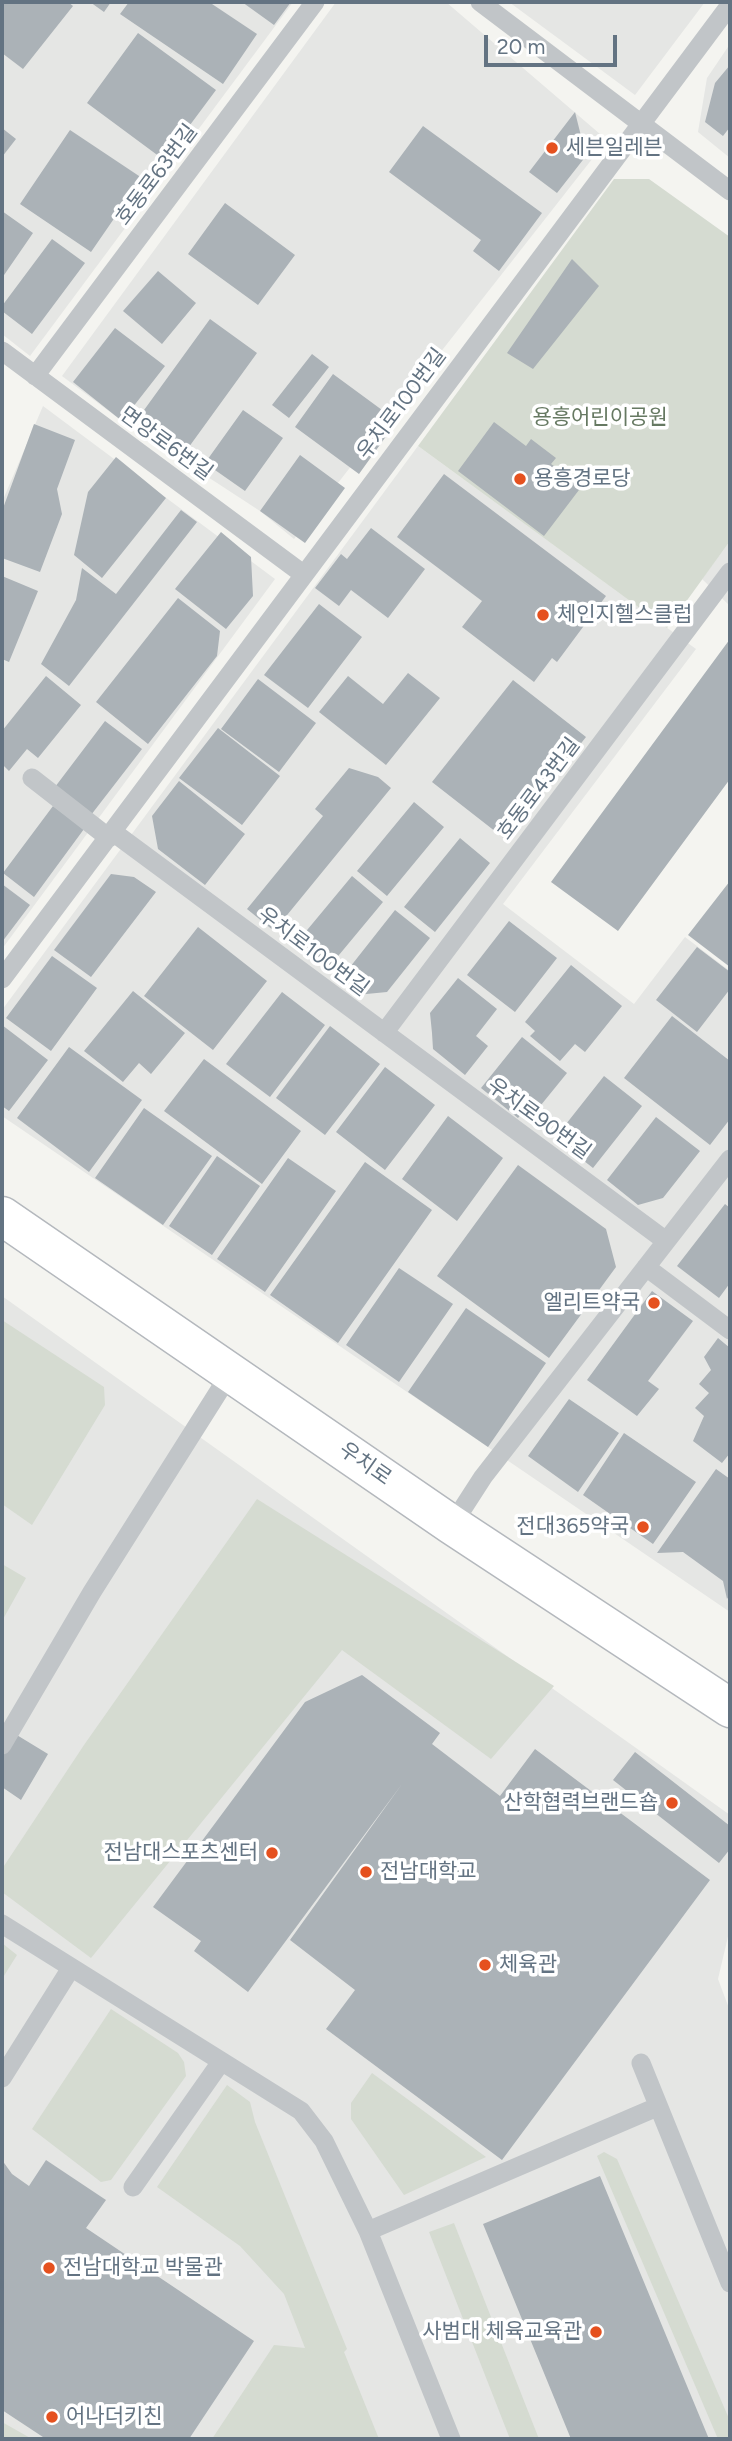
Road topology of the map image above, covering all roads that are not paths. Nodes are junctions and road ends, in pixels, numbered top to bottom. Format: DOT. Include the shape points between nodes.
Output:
graph roads {
  1 [pos="315,2"];
  2 [pos="480,2"];
  3 [pos="730,5"];
  4 [pos="642,123"];
  5 [pos="730,191"];
  6 [pos="2,351"];
  7 [pos="35,376"];
  8 [pos="730,572"];
  9 [pos="303,573"];
  10 [pos="32,778"];
  11 [pos="111,835"];
  12 [pos="2,979"];
  13 [pos="384,1033"];
  14 [pos="730,1159"];
  15 [pos="2,1216"];
  16 [pos="666,1241"];
  17 [pos="646,1267"];
  18 [pos="730,1330"];
  19 [pos="231,1372"];
  20 [pos="452,1525"];
  21 [pos="730,1708"];
  22 [pos="2,1745"];
  23 [pos="2,1924"];
  24 [pos="71,1968"];
  25 [pos="221,2062"];
  26 [pos="641,2063"];
  27 [pos="2,2078"];
  28 [pos="657,2106"];
  29 [pos="133,2187"];
  30 [pos="368,2231"];
  31 [pos="730,2283"];
  32 [pos="451,2439"];
  1 -- 7 [label="lane, 호동로63번길"];
  2 -- 4 [label="lane"];
  3 -- 4 [label="lane, 우치로100번길"];
  4 -- 5 [label="lane"];
  4 -- 9 [label="lane, 우치로100번길"];
  6 -- 7 [label="lane, 면앙로6번길"];
  7 -- 9 [label="lane, 면앙로6번길"];
  8 -- 13 [label="lane, 호동로43번길"];
  9 -- 11 [label="lane, 우치로100번길"];
  10 -- 11 [label="lane, 우치로100번길"];
  11 -- 12 [label="lane, 우치로100번길"];
  11 -- 13 [label="lane, 우치로100번길"];
  13 -- 16 [label="lane, 우치로90번길"];
  14 -- 16 [label="lane"];
  15 -- 19 [label="main road, 우치로"];
  16 -- 17 [label="lane"];
  17 -- 18 [label="lane"];
  17 -- 20 [label="lane" via="483,1477"];
  19 -- 20 [label="main road, 우치로"];
  19 -- 22 [label="lane"];
  20 -- 21 [label="main road, 우치로"];
  23 -- 24 [label="lane"];
  24 -- 25 [label="lane"];
  24 -- 27 [label="lane"];
  25 -- 29 [label="lane"];
  25 -- 30 [label="lane" via="302,2112 324,2141"];
  26 -- 28 [label="lane"];
  28 -- 30 [label="lane"];
  28 -- 31 [label="lane"];
  30 -- 32 [label="lane"];
}
